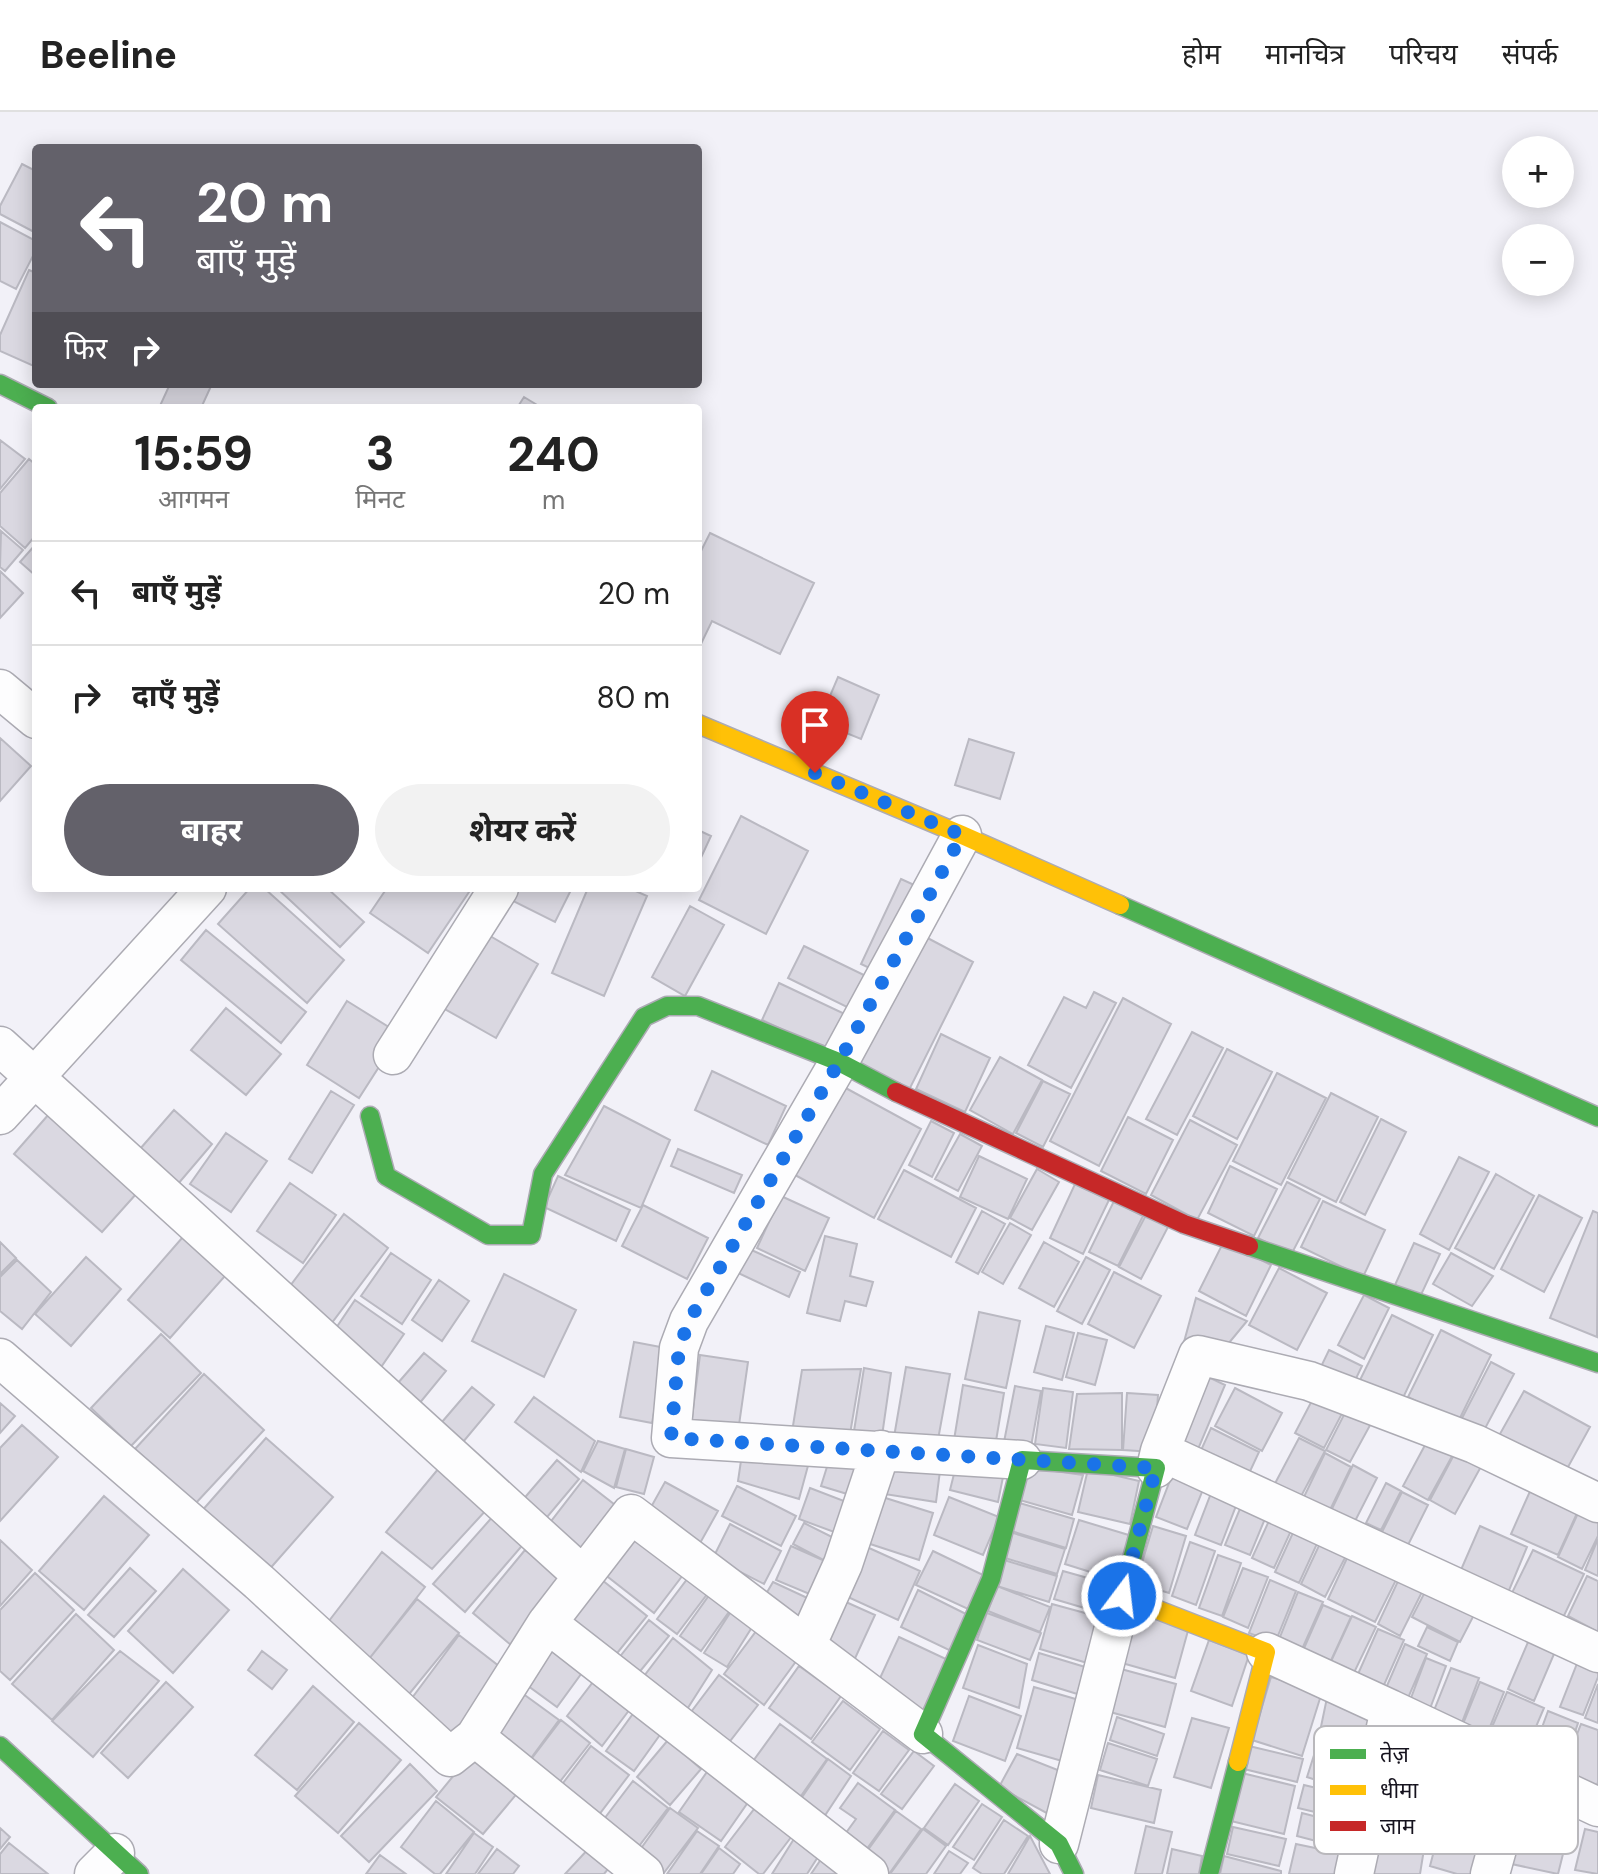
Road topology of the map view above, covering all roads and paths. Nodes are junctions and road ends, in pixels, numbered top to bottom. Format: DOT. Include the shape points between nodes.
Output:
graph roads {
  1 [pos="0,384"];
  2 [pos="40,404"];
  3 [pos="0,689"];
  4 [pos="32,716"];
  5 [pos="702,726"];
  6 [pos="962,835"];
  7 [pos="203,892"];
  8 [pos="496,892"];
  9 [pos="0,1046"];
  10 [pos="393,1055"];
  11 [pos="839,1062"];
  12 [pos="33,1077"];
  13 [pos="0,1115"];
  14 [pos="370,1116"];
  15 [pos="1598,1117"];
  16 [pos="0,1358"];
  17 [pos="1598,1363"];
  18 [pos="881,1450"];
  19 [pos="1022,1460"];
  20 [pos="1158,1460"];
  21 [pos="1598,1503"];
  22 [pos="582,1575"];
  23 [pos="1122,1596"];
  24 [pos="547,1623"];
  25 [pos="806,1646"];
  26 [pos="1266,1652"];
  27 [pos="1598,1653"];
  28 [pos="1390,1709"];
  29 [pos="1386,1726"];
  30 [pos="1426,1726"];
  31 [pos="923,1734"];
  32 [pos="475,1737"];
  33 [pos="0,1746"];
  34 [pos="1578,1798"];
  35 [pos="1598,1807"];
  36 [pos="1358,1854"];
  37 [pos="1496,1854"];
  38 [pos="1066,1859"];
  39 [pos="116,1867"];
  40 [pos="644,1874"];
  41 [pos="869,1874"];
  42 [pos="1209,1874"];
  43 [pos="1354,1874"];
  44 [pos="1490,1874"];
  1 -- 2 [label="street"];
  3 -- 4 [label="street"];
  5 -- 6 [label="street"];
  6 -- 11 [label="street"];
  6 -- 15 [label="street"];
  7 -- 12 [label="street"];
  8 -- 10 [label="street"];
  9 -- 12 [label="street"];
  11 -- 14 [label="street" via="698,1006 667,1006 644,1017 543,1174 531,1235 488,1235 386,1176"];
  11 -- 17 [label="street" via="1184,1224"];
  11 -- 18 [label="street" via="689,1321 679,1348 671,1438"];
  12 -- 13 [label="street"];
  12 -- 22 [label="street"];
  16 -- 32 [label="street" via="259,1582 450,1757"];
  18 -- 19 [label="street"];
  18 -- 25 [label="street" via="843,1564"];
  19 -- 20 [label="street"];
  19 -- 31 [label="street" via="991,1579"];
  20 -- 21 [label="street" via="1198,1355 1309,1381 1475,1444"];
  20 -- 23 [label="street"];
  20 -- 27 [label="street"];
  22 -- 24 [label="street"];
  22 -- 25 [label="street" via="631,1514"];
  23 -- 26 [label="street"];
  23 -- 38 [label="street"];
  24 -- 32 [label="street"];
  24 -- 41 [label="street"];
  25 -- 31 [label="street"];
  26 -- 28 [label="street"];
  26 -- 42 [label="street"];
  28 -- 29 [label="street"];
  28 -- 30 [label="street"];
  31 -- 38 [label="street"];
  32 -- 40 [label="street"];
  33 -- 39 [label="street"];
  34 -- 35 [label="street"];
  36 -- 43 [label="street"];
  37 -- 44 [label="street"];
}
